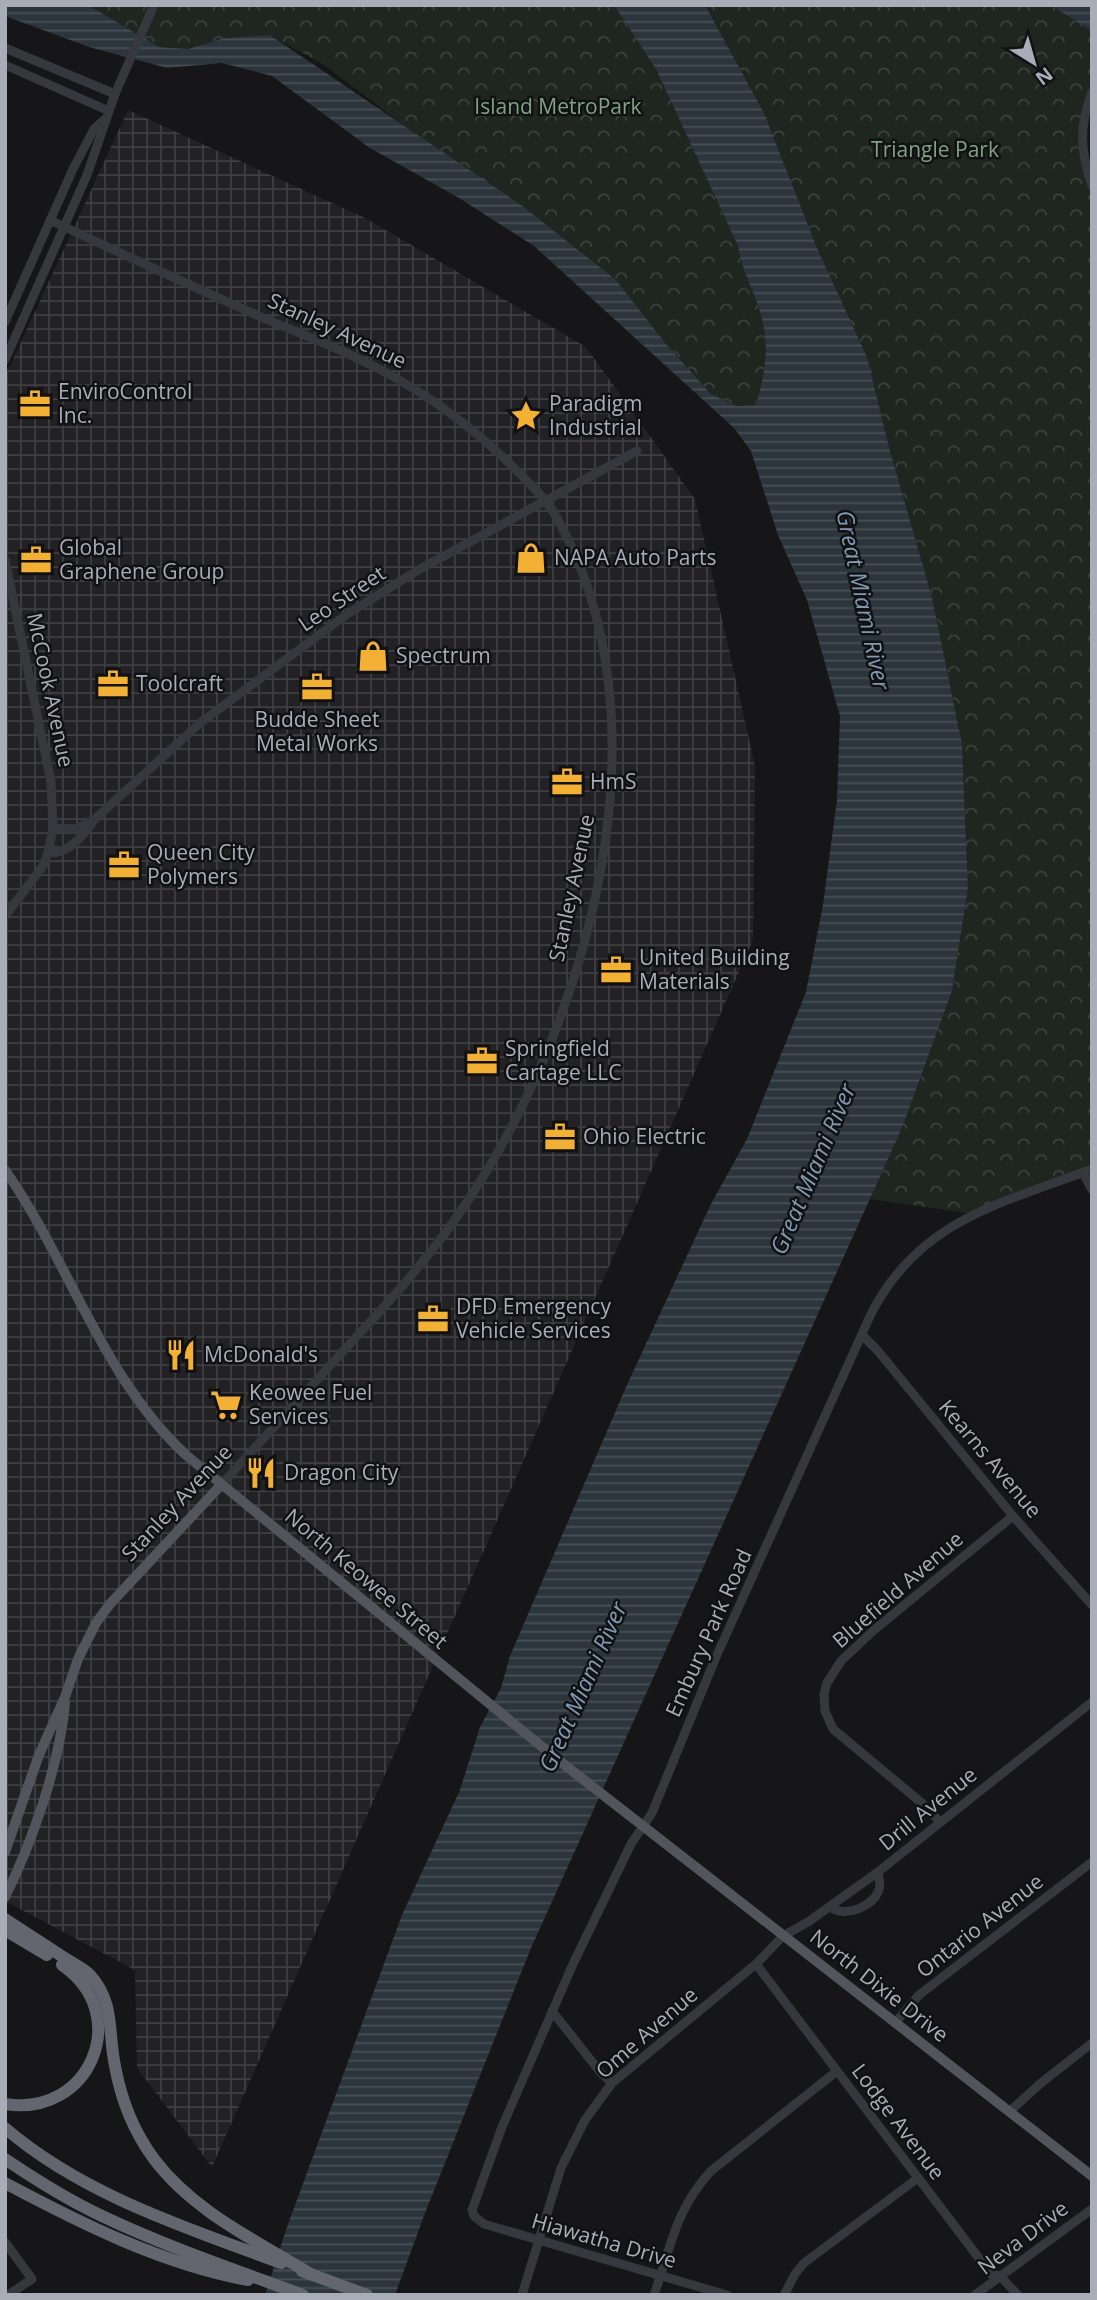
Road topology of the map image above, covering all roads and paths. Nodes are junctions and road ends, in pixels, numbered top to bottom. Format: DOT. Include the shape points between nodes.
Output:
graph roads {
  1 [pos="154,5"];
  2 [pos="5,48"];
  3 [pos="5,65"];
  4 [pos="1092,92"];
  5 [pos="115,94"];
  6 [pos="107,114"];
  7 [pos="1092,186"];
  8 [pos="50,220"];
  9 [pos="65,227"];
  10 [pos="5,322"];
  11 [pos="5,360"];
  12 [pos="637,451"];
  13 [pos="544,501"];
  14 [pos="5,560"];
  15 [pos="95,819"];
  16 [pos="53,828"];
  17 [pos="48,853"];
  18 [pos="5,916"];
  19 [pos="5,1170"];
  20 [pos="1087,1171"];
  21 [pos="1092,1189"];
  22 [pos="862,1335"];
  23 [pos="221,1485"];
  24 [pos="1013,1516"];
  25 [pos="1092,1605"];
  26 [pos="65,1697"];
  27 [pos="1092,1702"];
  28 [pos="557,1759"];
  29 [pos="939,1821"];
  30 [pos="643,1827"];
  31 [pos="5,1852"];
  32 [pos="1092,1862"];
  33 [pos="878,1872"];
  34 [pos="5,1897"];
  35 [pos="830,1907"];
  36 [pos="5,1919"];
  37 [pos="5,1930"];
  38 [pos="783,1937"];
  39 [pos="756,1964"];
  40 [pos="552,2011"];
  41 [pos="895,2023"];
  42 [pos="1092,2043"];
  43 [pos="837,2071"];
  44 [pos="612,2083"];
  45 [pos="5,2104"];
  46 [pos="1009,2112"];
  47 [pos="5,2128"];
  48 [pos="5,2159"];
  49 [pos="1092,2176"];
  50 [pos="918,2178"];
  51 [pos="5,2183"];
  52 [pos="1092,2209"];
  53 [pos="473,2215"];
  54 [pos="540,2241"];
  55 [pos="5,2242"];
  56 [pos="217,2268"];
  57 [pos="309,2273"];
  58 [pos="661,2275"];
  59 [pos="1000,2276"];
  60 [pos="8,2295"];
  61 [pos="303,2295"];
  62 [pos="367,2295"];
  63 [pos="522,2295"];
  64 [pos="654,2295"];
  65 [pos="727,2295"];
  66 [pos="784,2295"];
  67 [pos="975,2295"];
  68 [pos="1018,2295"];
  1 -- 5 [label="street"];
  2 -- 5 [label="street"];
  3 -- 6 [label="street"];
  4 -- 7 [label="street" via="1081,136"];
  5 -- 6 [label="street"];
  6 -- 8 [label="street" via="94,129"];
  6 -- 9 [label="street"];
  8 -- 9 [label="street, Stanley Avenue"];
  8 -- 10 [label="street"];
  9 -- 11 [label="street"];
  9 -- 13 [label="street, Stanley Avenue" via="396,378 484,440"];
  12 -- 13 [label="street, Leo Street"];
  13 -- 15 [label="street, Leo Street" via="346,615 200,723"];
  13 -- 23 [label="street, Stanley Avenue" via="555,514 590,597 603,652 611,726 610,789 601,860 568,994 522,1107 448,1229 387,1305"];
  14 -- 16 [label="street, McCook Avenue" via="51,782"];
  15 -- 16 [label="street, Leo Street" via="76,829"];
  15 -- 17 [label="street, Leo Street" via="73,845"];
  16 -- 17 [label="street"];
  17 -- 18 [label="street"];
  19 -- 23 [label="main road, North Keowee Street" via="136,1400 173,1443"];
  20 -- 21 [label="street"];
  20 -- 22 [label="street, Embury Park Road" via="974,1214 934,1237 893,1278"];
  22 -- 24 [label="street, Kearns Avenue"];
  22 -- 30 [label="street, Embury Park Road"];
  23 -- 26 [label="main road, Stanley Avenue" via="104,1611 85,1643"];
  23 -- 28 [label="main road, North Keowee Street"];
  24 -- 25 [label="street, Kearns Avenue"];
  24 -- 29 [label="street, Bluefield Avenue" via="841,1661 824,1694 833,1729"];
  26 -- 31 [label="main road, Stanley Avenue"];
  26 -- 34 [label="main road, Stanley Avenue" via="51,1772"];
  27 -- 29 [label="street, Drill Avenue"];
  28 -- 30 [label="main road, North Dixie Drive"];
  29 -- 33 [label="street, Drill Avenue"];
  30 -- 38 [label="main road, North Dixie Drive"];
  30 -- 40 [label="street, Embury Park Road"];
  32 -- 41 [label="street, Ontario Avenue" via="919,1995"];
  33 -- 35 [label="street, Drill Avenue"];
  33 -- 35 [label="street" via="878,1892 866,1903 844,1913"];
  35 -- 38 [label="street, Drill Avenue"];
  36 -- 57 [label="highway" via="89,1975 102,1993 124,2102 154,2159 193,2199"];
  37 -- 45 [label="highway" via="69,1970 88,1990 97,2010 99,2035 93,2061 66,2092 30,2106"];
  38 -- 39 [label="street, Ome Avenue"];
  38 -- 41 [label="main road, North Dixie Drive"];
  39 -- 43 [label="street, Lodge Avenue"];
  39 -- 44 [label="street, Ome Avenue"];
  40 -- 44 [label="street"];
  40 -- 53 [label="street, Embury Park Road" via="502,2127"];
  41 -- 46 [label="main road, North Dixie Drive"];
  42 -- 46 [label="street"];
  43 -- 50 [label="street, Lodge Avenue"];
  43 -- 58 [label="street" via="698,2185 683,2208"];
  44 -- 54 [label="street, Ome Avenue" via="585,2120 561,2168"];
  46 -- 49 [label="main road, North Dixie Drive"];
  47 -- 57 [label="highway" via="55,2165 107,2193"];
  48 -- 56 [label="highway" via="103,2216"];
  50 -- 59 [label="street, Lodge Avenue" via="991,2274"];
  50 -- 66 [label="street" via="804,2263"];
  51 -- 56 [label="highway" via="121,2239"];
  52 -- 59 [label="street, Neva Drive"];
  53 -- 54 [label="street, Hiawatha Drive" via="484,2224"];
  54 -- 58 [label="street, Hiawatha Drive"];
  54 -- 63 [label="street, Ome Avenue"];
  55 -- 60 [label="street" via="32,2279"];
  56 -- 61 [label="highway"];
  57 -- 62 [label="highway"];
  58 -- 64 [label="street"];
  58 -- 65 [label="street, Hiawatha Drive"];
  59 -- 67 [label="street, Neva Drive"];
  59 -- 68 [label="street, Lodge Avenue"];
}
